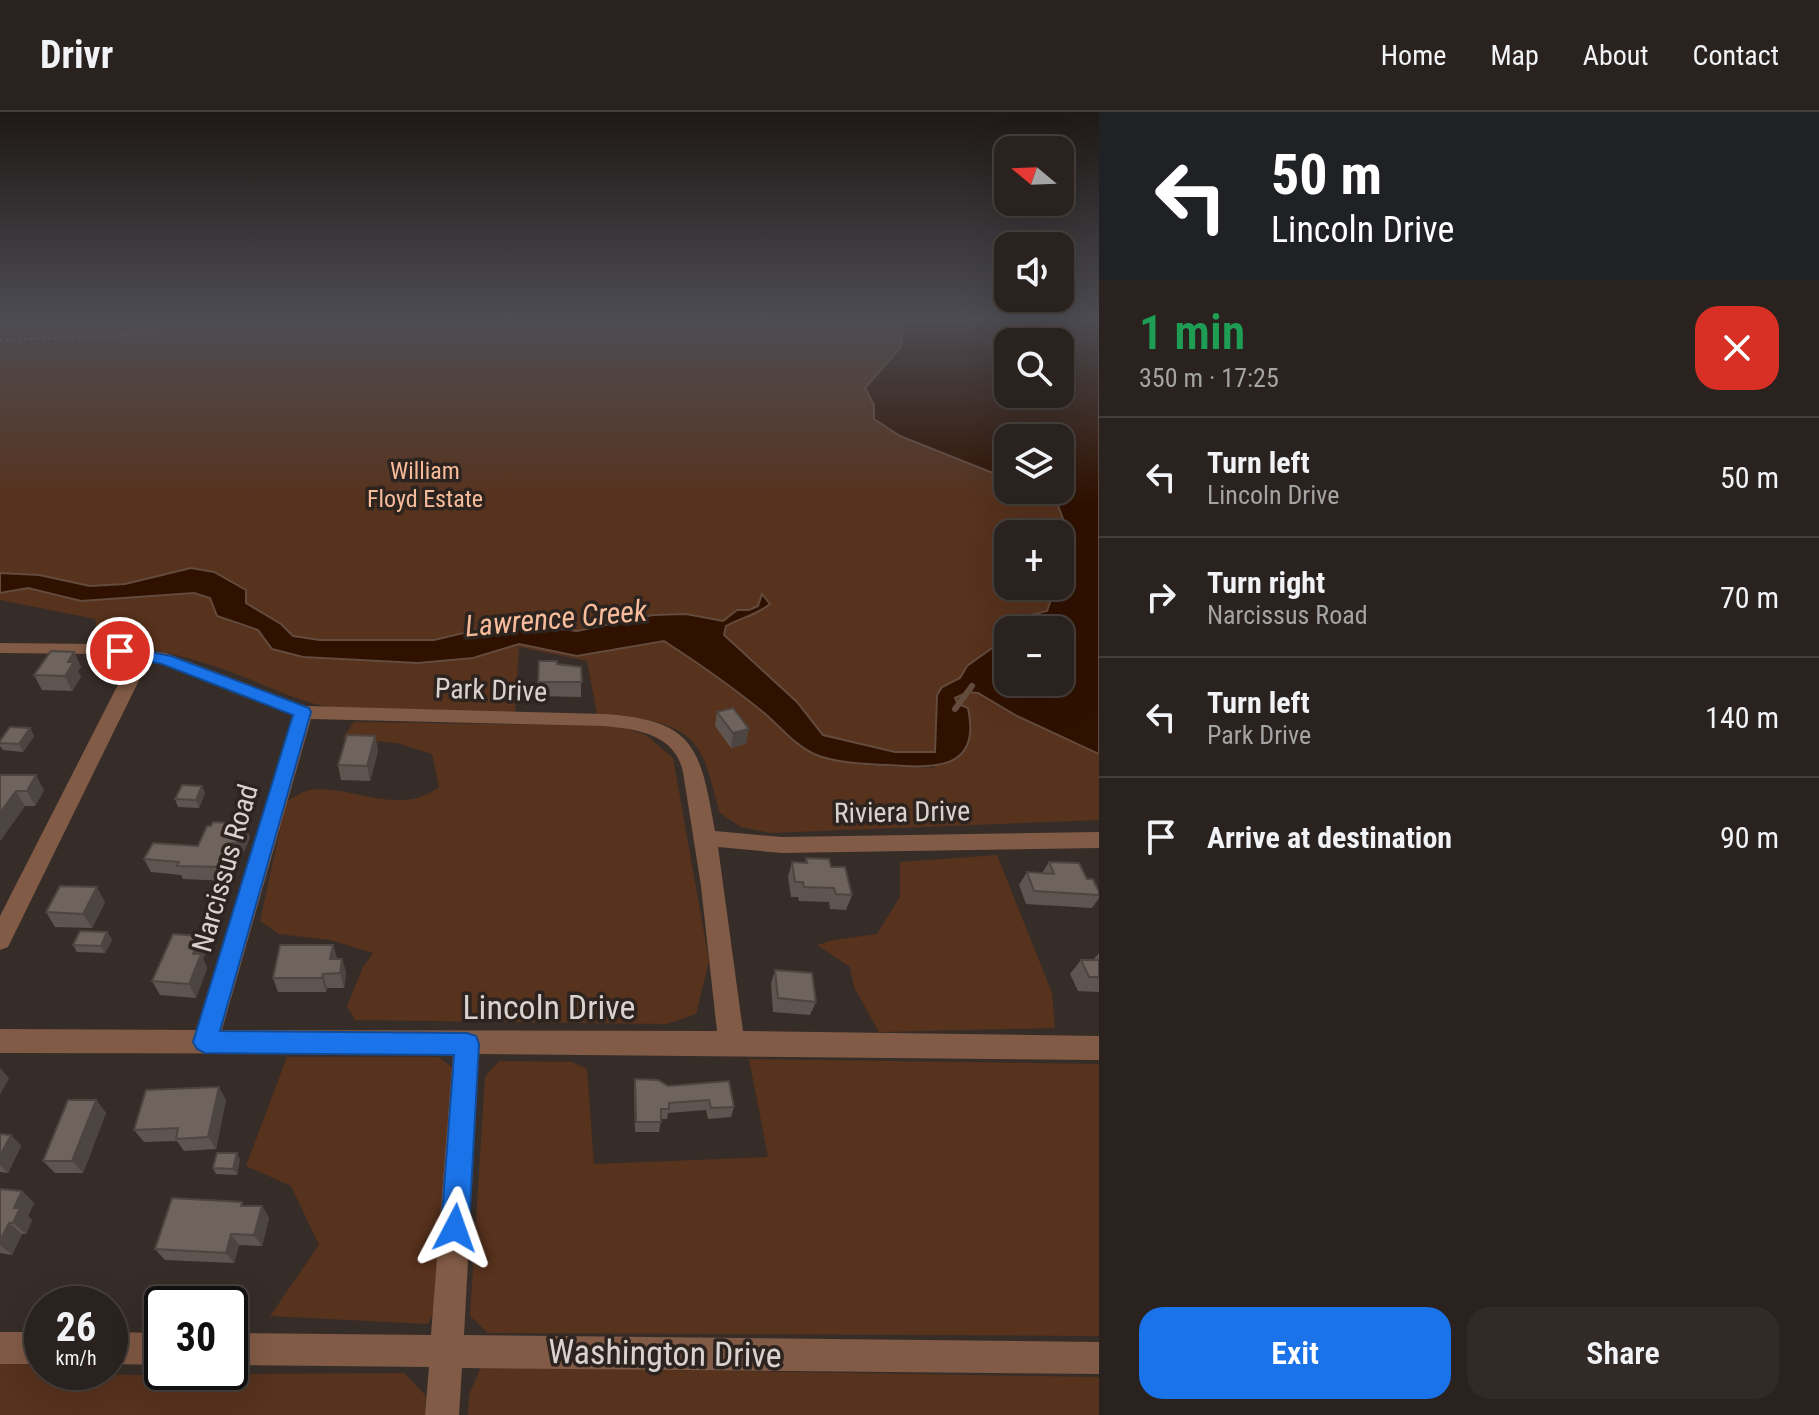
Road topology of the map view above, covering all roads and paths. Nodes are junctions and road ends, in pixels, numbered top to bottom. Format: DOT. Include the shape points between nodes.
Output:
graph roads {
  1 [pos="0,648"];
  2 [pos="142,655"];
  3 [pos="303,712"];
  4 [pos="706,838"];
  5 [pos="1099,840"];
  6 [pos="0,940"];
  7 [pos="0,1041"];
  8 [pos="205,1042"];
  9 [pos="731,1043"];
  10 [pos="467,1044"];
  11 [pos="1099,1048"];
  12 [pos="0,1348"];
  13 [pos="24,1348"];
  14 [pos="248,1349"];
  15 [pos="447,1351"];
  16 [pos="1099,1358"];
  17 [pos="442,1415"];
  1 -- 2 [label="street, Park Drive"];
  2 -- 3 [label="street, Park Drive" via="166,659"];
  2 -- 6 [label="street"];
  3 -- 4 [label="street, Park Drive" via="638,722 672,737 688,754"];
  3 -- 8 [label="street, Narcissus Road"];
  4 -- 5 [label="street, Riviera Drive" via="782,845"];
  4 -- 9 [label="street, Park Drive"];
  7 -- 8 [label="street, Lincoln Drive"];
  8 -- 10 [label="street, Lincoln Drive"];
  9 -- 10 [label="street, Lincoln Drive"];
  9 -- 11 [label="street, Lincoln Drive"];
  10 -- 15 [label="street"];
  12 -- 13 [label="street"];
  14 -- 15 [label="street, Washington Drive"];
  15 -- 16 [label="street, Washington Drive"];
  15 -- 17 [label="street"];
}
